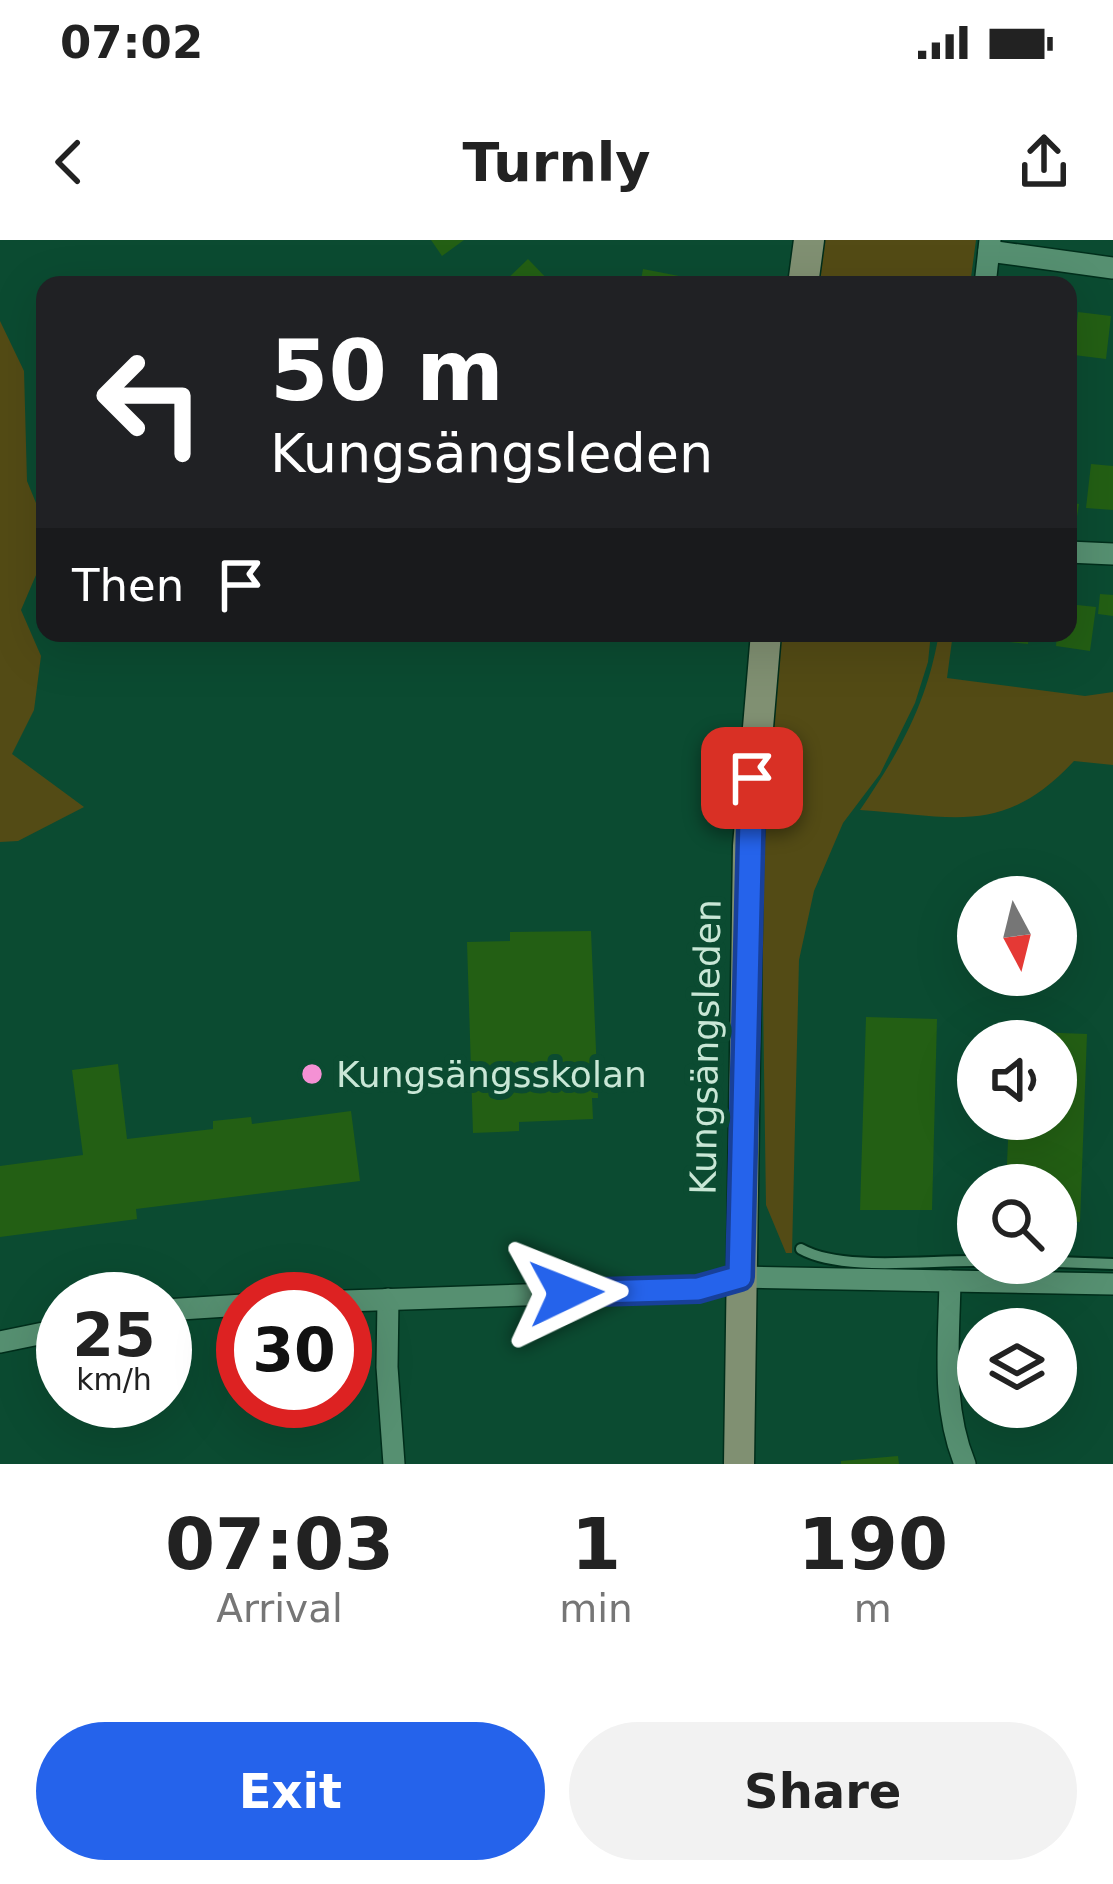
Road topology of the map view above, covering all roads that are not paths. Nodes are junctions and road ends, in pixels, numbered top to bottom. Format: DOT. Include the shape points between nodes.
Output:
graph roads {
  1 [pos="808,240"];
  2 [pos="989,246"];
  3 [pos="1113,268"];
  4 [pos="804,276"];
  5 [pos="986,276"];
  6 [pos="1077,552"];
  7 [pos="1113,554"];
  8 [pos="765,642"];
  9 [pos="801,1249"];
  10 [pos="957,1261"];
  11 [pos="1077,1263"];
  12 [pos="1113,1264"];
  13 [pos="740,1277"];
  14 [pos="950,1281"];
  15 [pos="1113,1284"];
  16 [pos="388,1299"];
  17 [pos="372,1300"];
  18 [pos="36,1335"];
  19 [pos="0,1342"];
  20 [pos="394,1464"];
  21 [pos="739,1464"];
  22 [pos="965,1464"];
  1 -- 4 [label="main road"];
  2 -- 3 [label="street"];
  2 -- 5 [label="street"];
  6 -- 7 [label="street"];
  8 -- 13 [label="main road, Kungsängsleden" via="748,846"];
  9 -- 10 [label="lane" via="843,1261"];
  11 -- 12 [label="lane"];
  13 -- 14 [label="street"];
  13 -- 16 [label="street" via="698,1289"];
  13 -- 21 [label="main road, Kungsängsleden"];
  14 -- 15 [label="street"];
  14 -- 22 [label="street" via="948,1400"];
  16 -- 17 [label="street"];
  16 -- 20 [label="street"];
  18 -- 19 [label="street"];
}
